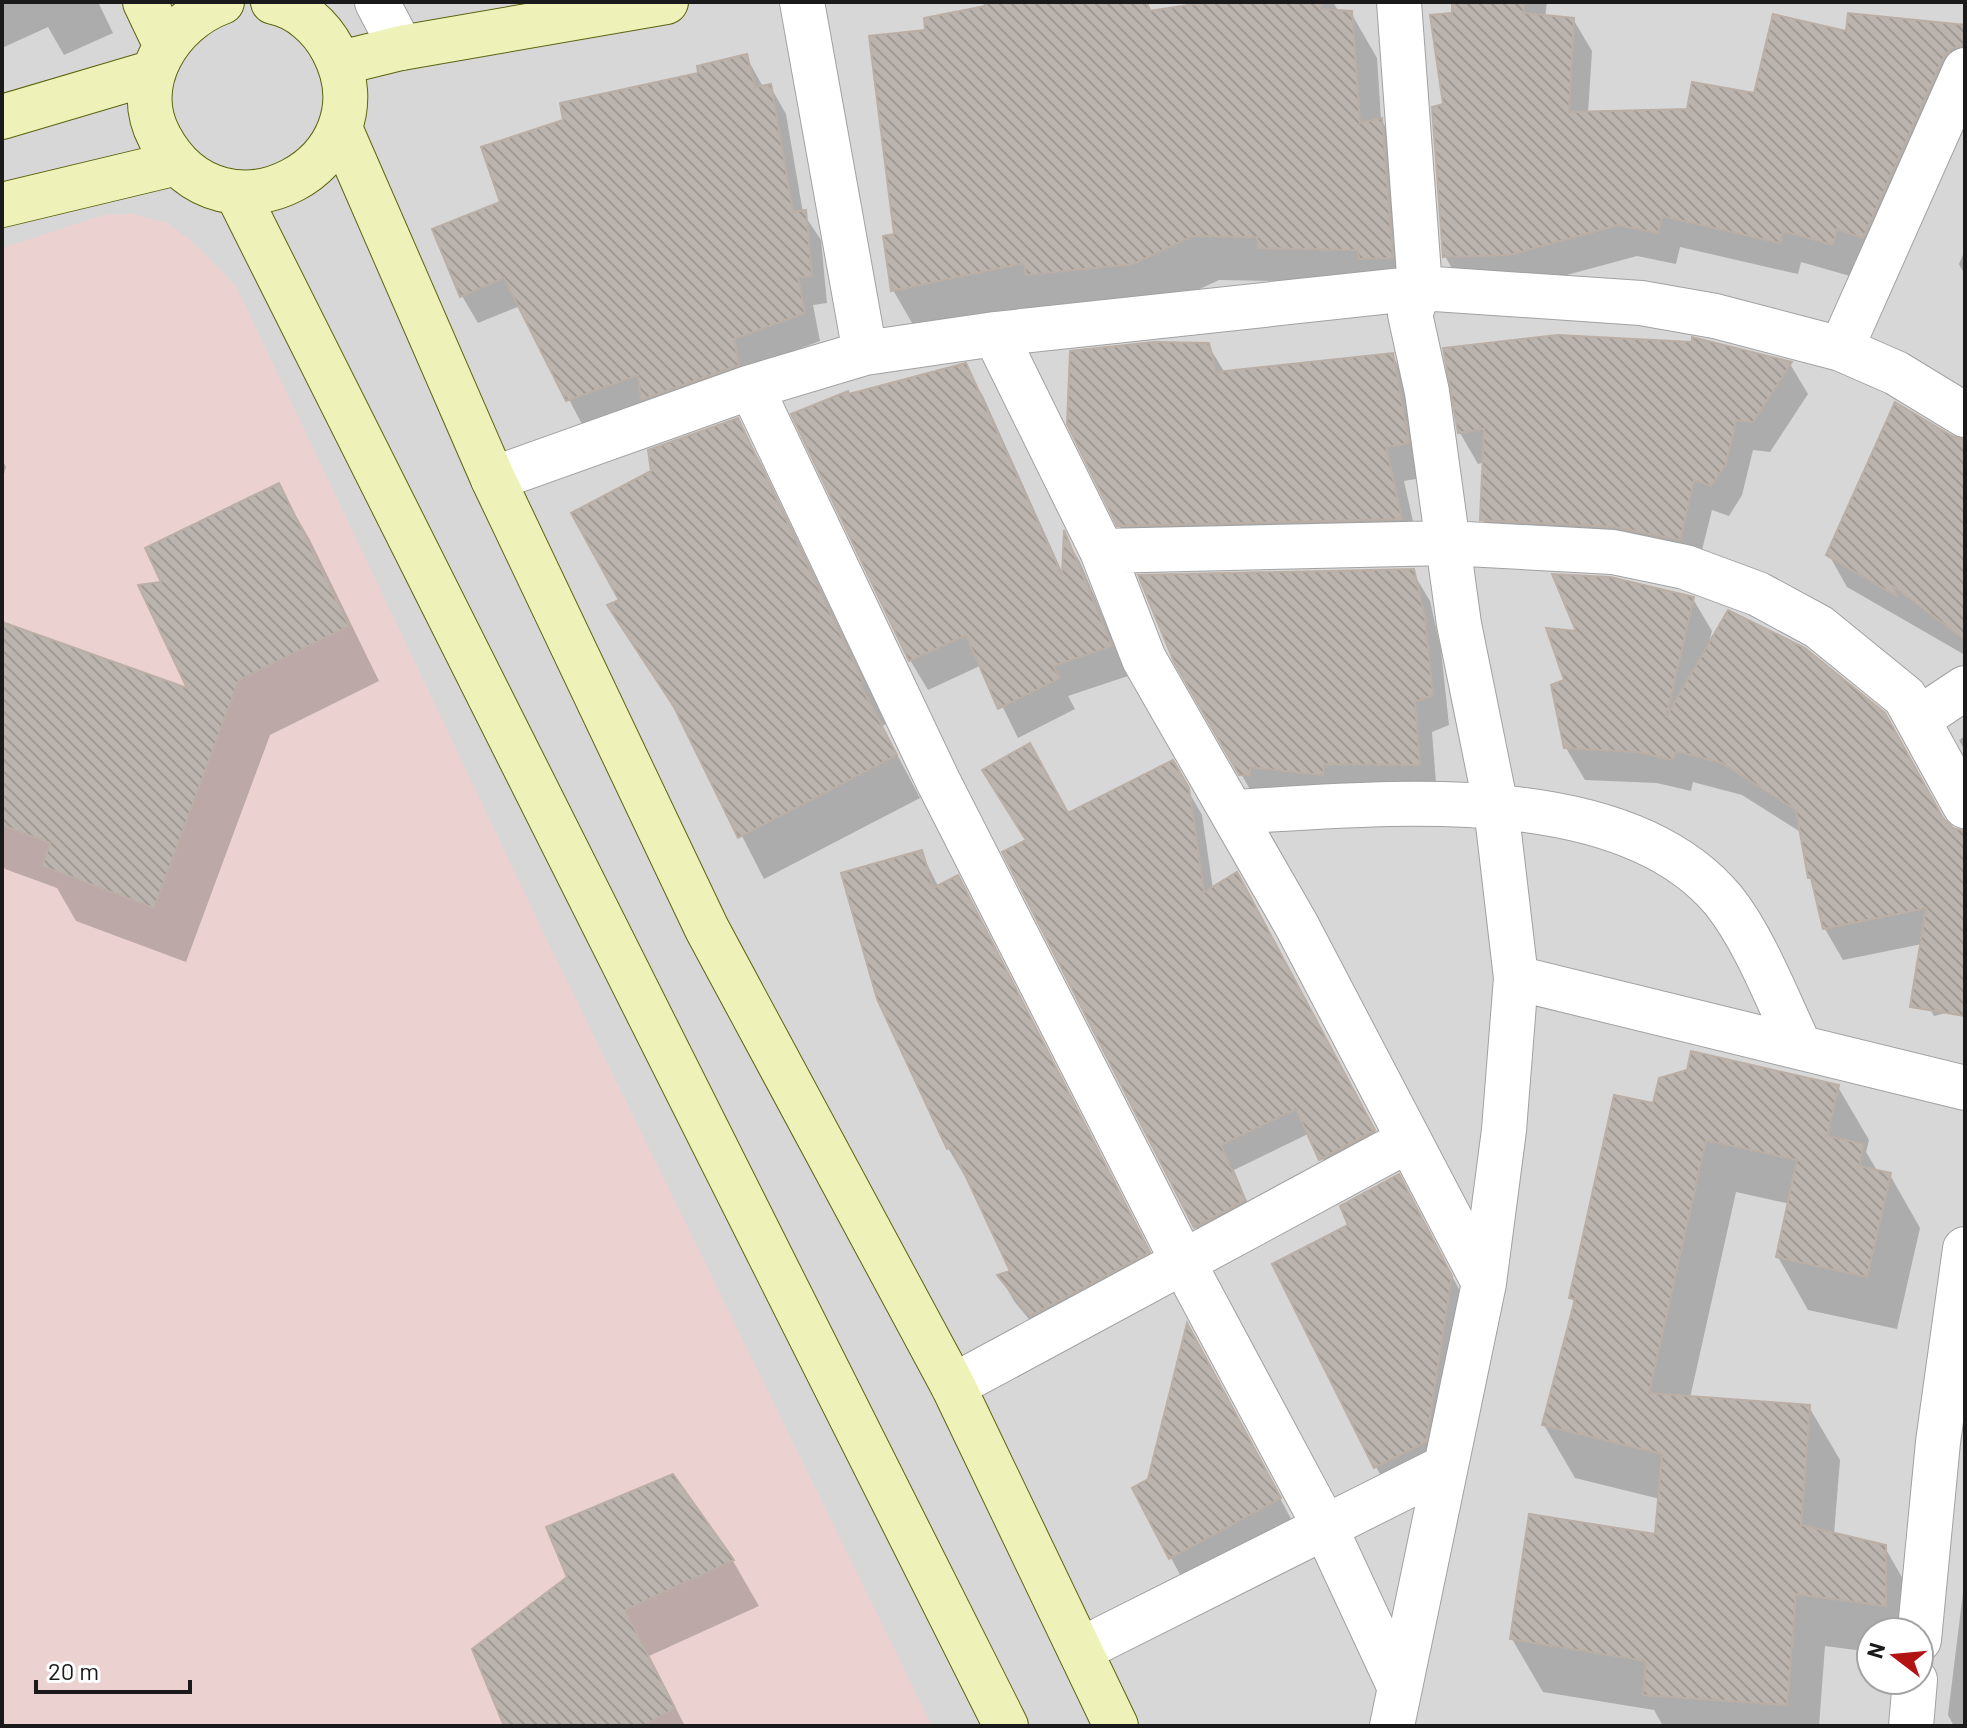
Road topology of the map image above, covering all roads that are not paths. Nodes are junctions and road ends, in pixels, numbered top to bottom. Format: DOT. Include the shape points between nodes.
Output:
graph roads {
  1 [pos="145,2"];
  2 [pos="222,2"];
  3 [pos="273,2"];
  4 [pos="377,2"];
  5 [pos="666,2"];
  6 [pos="802,2"];
  7 [pos="1399,2"];
  8 [pos="401,48"];
  9 [pos="160,58"];
  10 [pos="340,63"];
  11 [pos="1965,70"];
  12 [pos="2,117"];
  13 [pos="340,128"];
  14 [pos="177,163"];
  15 [pos="237,193"];
  16 [pos="2,205"];
  17 [pos="1420,288"];
  18 [pos="995,334"];
  19 [pos="1841,349"];
  20 [pos="865,353"];
  21 [pos="751,387"];
  22 [pos="1965,415"];
  23 [pos="493,479"];
  24 [pos="1448,543"];
  25 [pos="1102,551"];
  26 [pos="1965,688"];
  27 [pos="1920,718"];
  28 [pos="1965,806"];
  29 [pos="1496,807"];
  30 [pos="1232,812"];
  31 [pos="1516,978"];
  32 [pos="1800,1047"];
  33 [pos="1965,1088"];
  34 [pos="1409,1140"];
  35 [pos="1965,1249"];
  36 [pos="1182,1260"];
  37 [pos="1484,1283"];
  38 [pos="953,1386"];
  39 [pos="1445,1467"];
  40 [pos="1325,1527"];
  41 [pos="1921,1616"];
  42 [pos="1080,1650"];
  43 [pos="1914,1696"];
  44 [pos="1396,1707"];
  45 [pos="1006,1726"];
  46 [pos="1116,1726"];
  47 [pos="1911,1726"];
  1 -- 9 [label="street"];
  2 -- 9 [label="street" via="182,23"];
  3 -- 10 [label="street" via="306,17 327,38"];
  4 -- 8 [label="street"];
  5 -- 8 [label="street"];
  6 -- 20 [label="street"];
  7 -- 17 [label="street"];
  8 -- 10 [label="street"];
  9 -- 12 [label="street"];
  9 -- 14 [label="street" via="151,104 158,136"];
  10 -- 13 [label="street" via="345,96"];
  11 -- 19 [label="street"];
  13 -- 15 [label="street" via="324,156 300,179 269,191"];
  13 -- 23 [label="street"];
  14 -- 15 [label="street" via="194,178"];
  14 -- 16 [label="street"];
  15 -- 45 [label="street"];
  17 -- 18 [label="street"];
  17 -- 19 [label="street" via="1641,303"];
  17 -- 24 [label="street" via="1410,314 1427,392"];
  18 -- 20 [label="street"];
  18 -- 25 [label="street"];
  19 -- 22 [label="street" via="1896,373"];
  20 -- 21 [label="street"];
  21 -- 23 [label="street"];
  21 -- 36 [label="street" via="938,781"];
  23 -- 38 [label="street" via="707,929"];
  24 -- 25 [label="street"];
  24 -- 27 [label="street" via="1613,552 1685,567 1743,588 1819,627 1905,697"];
  24 -- 29 [label="street" via="1466,665"];
  25 -- 30 [label="street" via="1144,659"];
  26 -- 27 [label="street"];
  27 -- 28 [label="street"];
  29 -- 30 [label="street" via="1370,804"];
  29 -- 31 [label="street"];
  29 -- 32 [label="street" via="1601,827 1644,842 1692,871 1724,902"];
  30 -- 34 [label="street"];
  31 -- 32 [label="street"];
  31 -- 37 [label="street"];
  32 -- 33 [label="street"];
  34 -- 36 [label="street"];
  34 -- 37 [label="street"];
  35 -- 41 [label="street"];
  36 -- 38 [label="street"];
  36 -- 40 [label="street"];
  37 -- 39 [label="street"];
  38 -- 42 [label="street"];
  39 -- 40 [label="street"];
  39 -- 44 [label="street"];
  40 -- 42 [label="street"];
  40 -- 44 [label="street"];
  42 -- 46 [label="street"];
  43 -- 47 [label="street"];
}
